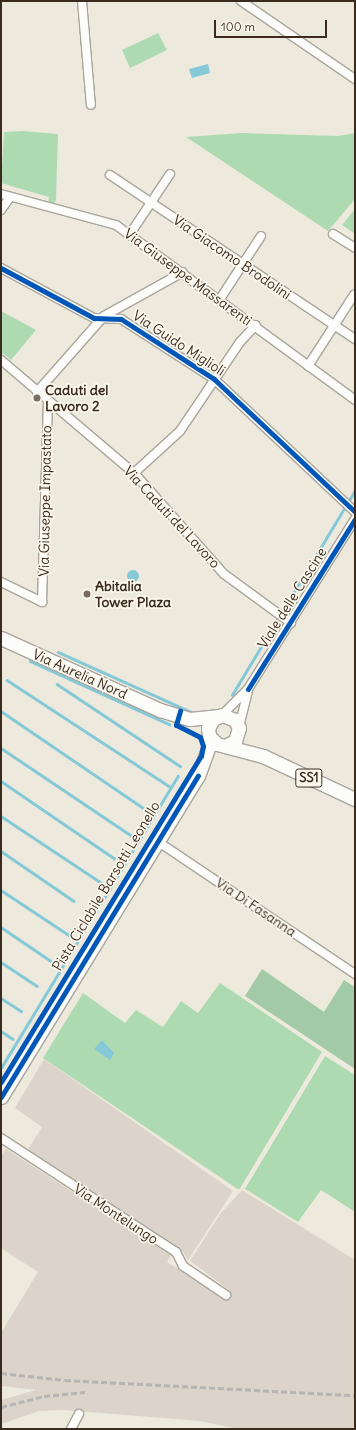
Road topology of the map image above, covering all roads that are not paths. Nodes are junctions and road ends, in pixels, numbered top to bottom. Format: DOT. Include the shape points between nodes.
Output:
graph roads {
  1 [pos="82,1"];
  2 [pos="241,1"];
  3 [pos="355,79"];
  4 [pos="91,105"];
  5 [pos="170,174"];
  6 [pos="110,175"];
  7 [pos="1,194"];
  8 [pos="10,197"];
  9 [pos="151,203"];
  10 [pos="1,210"];
  11 [pos="130,234"];
  12 [pos="333,234"];
  13 [pos="261,236"];
  14 [pos="355,248"];
  15 [pos="242,264"];
  16 [pos="1,268"];
  17 [pos="183,272"];
  18 [pos="354,295"];
  19 [pos="220,299"];
  20 [pos="104,316"];
  21 [pos="256,325"];
  22 [pos="334,325"];
  23 [pos="355,339"];
  24 [pos="1,360"];
  25 [pos="308,366"];
  26 [pos="214,380"];
  27 [pos="37,392"];
  28 [pos="355,400"];
  29 [pos="48,401"];
  30 [pos="134,474"];
  31 [pos="353,510"];
  32 [pos="355,519"];
  33 [pos="1,582"];
  34 [pos="288,621"];
  35 [pos="1,638"];
  36 [pos="248,689"];
  37 [pos="160,710"];
  38 [pos="220,715"];
  39 [pos="239,730"];
  40 [pos="210,736"];
  41 [pos="226,746"];
  42 [pos="264,756"];
  43 [pos="198,776"];
  44 [pos="355,799"];
  45 [pos="157,841"];
  46 [pos="355,974"];
  47 [pos="1,1098"];
  48 [pos="1,1138"];
  49 [pos="226,1295"];
  50 [pos="79,1414"];
  51 [pos="71,1429"];
  1 -- 4 [label="street"];
  2 -- 3 [label="street"];
  5 -- 9 [label="street"];
  6 -- 9 [label="street, Via Giacomo Brodolini"];
  7 -- 8 [label="street, Via Giuseppe Massarenti"];
  8 -- 10 [label="street"];
  8 -- 11 [label="street, Via Giuseppe Massarenti" via="116,225"];
  9 -- 11 [label="street"];
  9 -- 15 [label="street, Via Giacomo Brodolini"];
  11 -- 17 [label="street, Via Giuseppe Massarenti"];
  12 -- 14 [label="street"];
  13 -- 15 [label="street"];
  15 -- 19 [label="street"];
  15 -- 22 [label="street, Via Giacomo Brodolini"];
  16 -- 20 [label="street, Via Guido Miglioli" via="94,318"];
  17 -- 19 [label="street, Via Giuseppe Massarenti"];
  17 -- 20 [label="street"];
  18 -- 22 [label="street"];
  19 -- 21 [label="street, Via Giuseppe Massarenti"];
  20 -- 26 [label="street, Via Guido Miglioli" via="121,319"];
  20 -- 27 [label="street"];
  21 -- 25 [label="street, Via Giuseppe Massarenti"];
  21 -- 26 [label="street"];
  22 -- 23 [label="street, Via Giacomo Brodolini"];
  22 -- 25 [label="street"];
  24 -- 27 [label="street, Via Caduti del Lavoro"];
  25 -- 28 [label="street, Via Giuseppe Massarenti"];
  26 -- 30 [label="street" via="180,432"];
  26 -- 31 [label="street, Via Guido Miglioli"];
  27 -- 29 [label="street, Via Caduti del Lavoro"];
  29 -- 30 [label="street, Via Caduti del Lavoro"];
  29 -- 33 [label="street, Via Giuseppe Impastato" via="42,602"];
  30 -- 34 [label="street, Via Caduti del Lavoro" via="224,574"];
  32 -- 34 [label="street, Viale delle Cascine"];
  34 -- 36 [label="street, Viale delle Cascine"];
  35 -- 37 [label="main road, Via Aurelia Nord"];
  36 -- 38 [label="street, Viale delle Cascine"];
  36 -- 39 [label="street, Viale delle Cascine"];
  37 -- 38 [label="main road, Via Aurelia Nord" via="190,718"];
  37 -- 40 [label="main road, Via Aurelia Nord / SS1"];
  38 -- 39 [label="main road, SS1" via="235,720"];
  38 -- 40 [label="main road" via="210,723"];
  39 -- 41 [label="main road"];
  39 -- 42 [label="main road, SS1"];
  40 -- 41 [label="main road, SS1"];
  40 -- 43 [label="main road"];
  41 -- 42 [label="main road, SS1"];
  41 -- 43 [label="main road"];
  42 -- 44 [label="main road, SS1"];
  43 -- 45 [label="main road"];
  45 -- 46 [label="street, Via Di Fasanna"];
  45 -- 47 [label="main road"];
  48 -- 49 [label="street, Via Montelungo" via="176,1252 183,1266"];
  50 -- 51 [label="street"];
}
